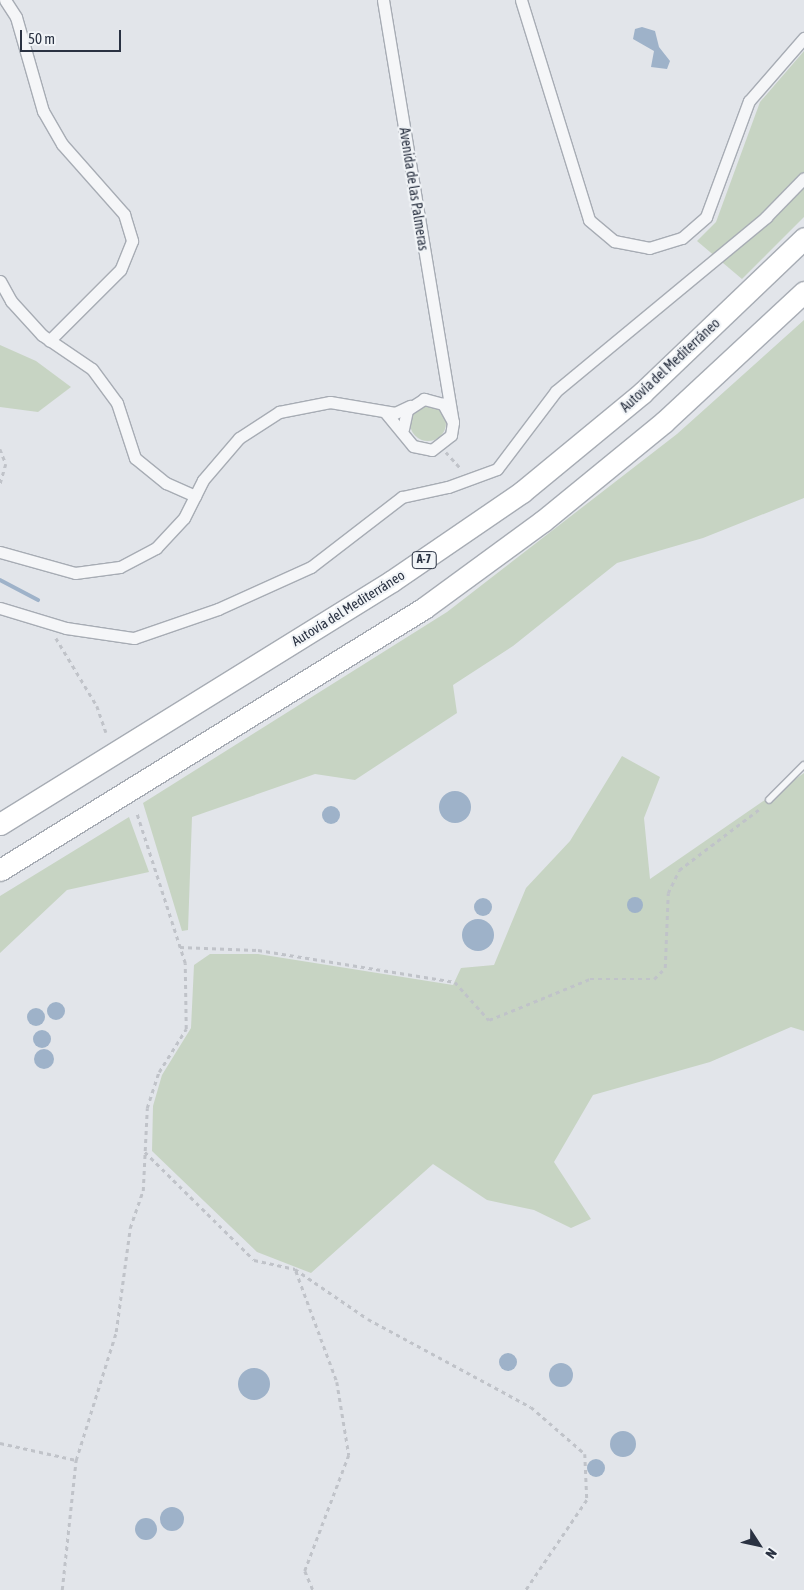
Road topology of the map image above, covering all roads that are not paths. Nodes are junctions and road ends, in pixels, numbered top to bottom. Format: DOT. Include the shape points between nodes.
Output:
graph roads {
  1 [pos="5,0"];
  2 [pos="383,0"];
  3 [pos="521,0"];
  4 [pos="804,38"];
  5 [pos="804,178"];
  6 [pos="804,238"];
  7 [pos="0,281"];
  8 [pos="804,292"];
  9 [pos="50,341"];
  10 [pos="444,378"];
  11 [pos="424,400"];
  12 [pos="410,406"];
  13 [pos="385,412"];
  14 [pos="453,422"];
  15 [pos="403,429"];
  16 [pos="195,496"];
  17 [pos="0,552"];
  18 [pos="0,608"];
  19 [pos="804,765"];
  20 [pos="769,800"];
  21 [pos="0,824"];
  22 [pos="0,870"];
  1 -- 9 [label="street" via="16,17 43,111 62,144 124,214 132,241 120,270"];
  2 -- 10 [label="street, Avenida de las Palmeras"];
  3 -- 4 [label="street" via="589,220 614,241 649,248 682,238 706,217 748,101"];
  5 -- 18 [label="street" via="766,216 556,392 498,469 402,497 311,567 218,609 134,638 46,622"];
  6 -- 21 [label="highway, Autovía del Mediterráneo / A-7" via="642,394 522,492 392,581"];
  7 -- 9 [label="street" via="11,302"];
  8 -- 22 [label="highway" via="656,428 543,521 424,608"];
  9 -- 16 [label="street" via="92,369 112,396 135,458 166,483"];
  10 -- 11 [label="street" via="437,392"];
  10 -- 14 [label="street, Avenida de las Palmeras"];
  11 -- 12 [label="street"];
  11 -- 14 [label="street" via="443,404"];
  12 -- 13 [label="street"];
  12 -- 15 [label="street"];
  13 -- 15 [label="street"];
  13 -- 16 [label="street" via="330,402 279,412 239,438"];
  14 -- 15 [label="street" via="442,446 416,447"];
  16 -- 17 [label="street" via="184,518 156,548 120,567 74,572"];
  19 -- 20 [label="lane"];
}
